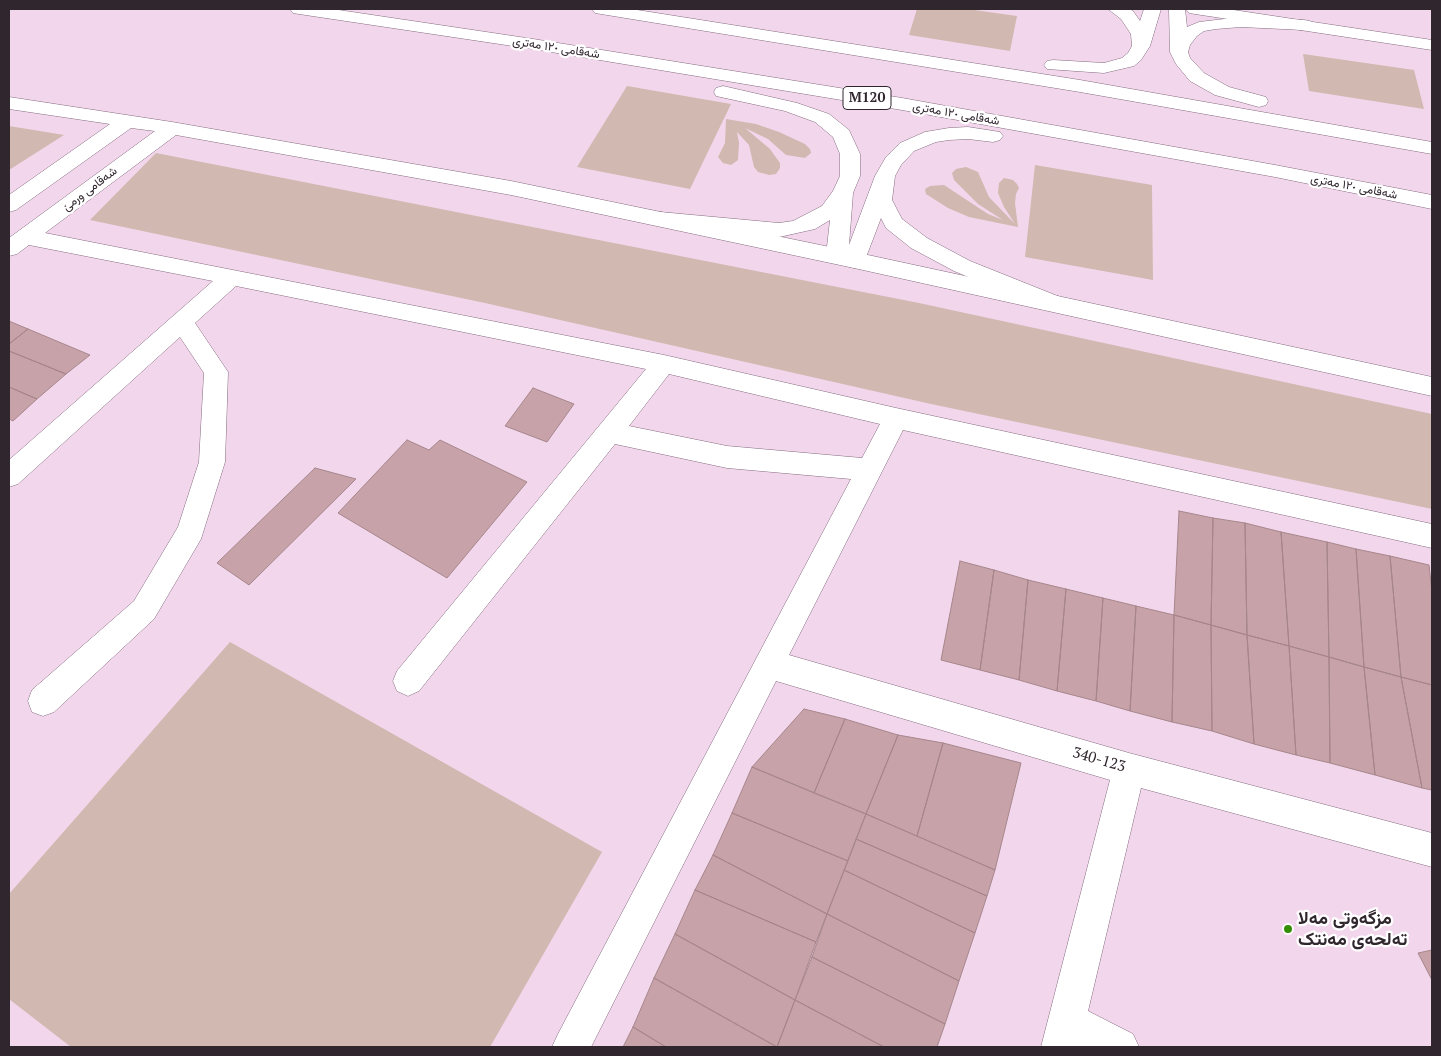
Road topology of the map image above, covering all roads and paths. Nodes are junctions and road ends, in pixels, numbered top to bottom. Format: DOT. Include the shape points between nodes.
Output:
graph roads {
  1 [pos="299,9"];
  2 [pos="601,9"];
  3 [pos="1117,9"];
  4 [pos="1152,9"];
  5 [pos="1177,9"];
  6 [pos="1194,9"];
  7 [pos="1304,25"];
  8 [pos="711,26"];
  9 [pos="533,44"];
  10 [pos="1432,45"];
  11 [pos="1141,46"];
  12 [pos="1179,52"];
  13 [pos="9,103"];
  14 [pos="126,122"];
  15 [pos="172,128"];
  16 [pos="1432,147"];
  17 [pos="1275,171"];
  18 [pos="883,184"];
  19 [pos="843,194"];
  20 [pos="1432,202"];
  21 [pos="9,205"];
  22 [pos="660,219"];
  23 [pos="17,243"];
  24 [pos="846,258"];
  25 [pos="232,277"];
  26 [pos="1052,303"];
  27 [pos="181,321"];
  28 [pos="664,364"];
  29 [pos="1432,386"];
  30 [pos="896,418"];
  31 [pos="609,432"];
  32 [pos="869,470"];
  33 [pos="9,476"];
  34 [pos="1432,536"];
  35 [pos="769,664"];
  36 [pos="408,682"];
  37 [pos="43,701"];
  38 [pos="1129,769"];
  39 [pos="1432,850"];
  40 [pos="1064,1033"];
  41 [pos="571,1047"];
  42 [pos="1120,1047"];
  1 -- 9 [label="main road, شەقامی ١٢٠ مەتری / M120"];
  2 -- 8 [label="main road"];
  3 -- 11 [label="main road" via="1127,15 1140,34"];
  4 -- 11 [label="main road"];
  5 -- 12 [label="main road"];
  6 -- 7 [label="main road"];
  7 -- 10 [label="main road"];
  7 -- 12 [label="main road" via="1241,22 1199,27 1186,37"];
  8 -- 11 [label="main road" via="1096,69 1128,62"];
  8 -- 16 [label="main road"];
  9 -- 17 [label="main road, شەقامی ١٢٠ مەتری / M120" via="902,104"];
  9 -- 19 [label="main road" via="790,107 822,118 842,134 850,154 850,176"];
  12 -- 16 [label="main road" via="1188,69 1222,91"];
  13 -- 14 [label="main road"];
  14 -- 15 [label="main road"];
  14 -- 21 [label="main road"];
  15 -- 22 [label="main road" via="511,188"];
  15 -- 23 [label="main road, شەقامی ورمێ"];
  17 -- 18 [label="main road" via="1112,156 968,133 932,136 907,146 893,162"];
  17 -- 20 [label="main road, شەقامی ١٢٠ مەتری / M120"];
  18 -- 24 [label="main road"];
  18 -- 26 [label="main road" via="882,200 887,212 905,234 919,244 962,266"];
  19 -- 22 [label="main road" via="829,211 807,224 786,229"];
  19 -- 24 [label="main road"];
  22 -- 24 [label="main road"];
  23 -- 25 [label="main road"];
  24 -- 26 [label="main road"];
  25 -- 27 [label="main road"];
  25 -- 28 [label="main road"];
  26 -- 29 [label="main road"];
  27 -- 33 [label="main road"];
  27 -- 37 [label="main road" via="216,372 212,462 191,531 144,610"];
  28 -- 30 [label="main road"];
  28 -- 31 [label="main road"];
  30 -- 32 [label="main road"];
  30 -- 34 [label="main road"];
  31 -- 32 [label="main road" via="727,457"];
  31 -- 36 [label="main road"];
  32 -- 35 [label="main road"];
  35 -- 38 [label="main road, 340-123"];
  35 -- 41 [label="main road"];
  38 -- 39 [label="main road, 340-123"];
  38 -- 40 [label="main road"];
  40 -- 42 [label="main road"];
}
